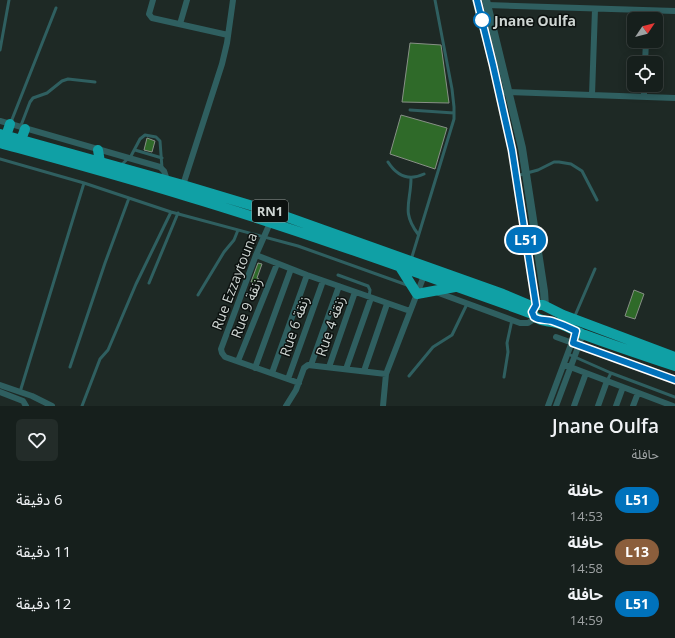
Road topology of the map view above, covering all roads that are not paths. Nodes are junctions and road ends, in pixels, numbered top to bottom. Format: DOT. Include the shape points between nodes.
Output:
graph roads {
  1 [pos="9,0"];
  2 [pos="153,0"];
  3 [pos="187,0"];
  4 [pos="233,0"];
  5 [pos="436,0"];
  6 [pos="476,0"];
  7 [pos="487,3"];
  8 [pos="56,8"];
  9 [pos="595,9"];
  10 [pos="647,11"];
  11 [pos="675,11"];
  12 [pos="180,24"];
  13 [pos="228,35"];
  14 [pos="0,50"];
  15 [pos="96,82"];
  16 [pos="499,92"];
  17 [pos="509,92"];
  18 [pos="644,92"];
  19 [pos="592,95"];
  20 [pos="644,97"];
  21 [pos="675,98"];
  22 [pos="410,110"];
  23 [pos="454,113"];
  24 [pos="0,121"];
  25 [pos="10,124"];
  26 [pos="23,128"];
  27 [pos="2,137"];
  28 [pos="21,140"];
  29 [pos="98,150"];
  30 [pos="135,150"];
  31 [pos="129,158"];
  32 [pos="162,158"];
  33 [pos="0,159"];
  34 [pos="100,162"];
  35 [pos="388,162"];
  36 [pos="118,167"];
  37 [pos="162,168"];
  38 [pos="526,173"];
  39 [pos="424,174"];
  40 [pos="516,176"];
  41 [pos="411,178"];
  42 [pos="167,180"];
  43 [pos="84,183"];
  44 [pos="183,185"];
  45 [pos="529,193"];
  46 [pos="519,195"];
  47 [pos="129,198"];
  48 [pos="597,200"];
  49 [pos="171,212"];
  50 [pos="178,214"];
  51 [pos="270,223"];
  52 [pos="238,230"];
  53 [pos="418,234"];
  54 [pos="264,237"];
  55 [pos="256,255"];
  56 [pos="410,261"];
  57 [pos="276,264"];
  58 [pos="400,267"];
  59 [pos="594,268"];
  60 [pos="291,269"];
  61 [pos="426,271"];
  62 [pos="306,275"];
  63 [pos="338,275"];
  64 [pos="323,281"];
  65 [pos="150,283"];
  66 [pos="339,286"];
  67 [pos="457,287"];
  68 [pos="414,290"];
  69 [pos="435,291"];
  70 [pos="355,292"];
  71 [pos="198,295"];
  72 [pos="370,297"];
  73 [pos="387,304"];
  74 [pos="468,304"];
  75 [pos="537,310"];
  76 [pos="410,311"];
  77 [pos="512,320"];
  78 [pos="574,320"];
  79 [pos="583,332"];
  80 [pos="556,337"];
  81 [pos="573,343"];
  82 [pos="579,345"];
  83 [pos="568,354"];
  84 [pos="575,357"];
  85 [pos="675,357"];
  86 [pos="238,361"];
  87 [pos="311,365"];
  88 [pos="568,366"];
  89 [pos="675,366"];
  90 [pos="70,367"];
  91 [pos="329,367"];
  92 [pos="256,368"];
  93 [pos="346,369"];
  94 [pos="364,371"];
  95 [pos="272,373"];
  96 [pos="586,373"];
  97 [pos="611,373"];
  98 [pos="386,374"];
  99 [pos="409,376"];
  100 [pos="504,377"];
  101 [pos="288,380"];
  102 [pos="675,380"];
  103 [pos="607,381"];
  104 [pos="299,383"];
  105 [pos="0,385"];
  106 [pos="623,387"];
  107 [pos="0,392"];
  108 [pos="20,392"];
  109 [pos="638,393"];
  110 [pos="668,395"];
  111 [pos="675,397"];
  112 [pos="655,399"];
  113 [pos="665,403"];
  114 [pos="288,404"];
  115 [pos="48,405"];
  116 [pos="26,406"];
  117 [pos="82,406"];
  118 [pos="383,406"];
  119 [pos="548,406"];
  120 [pos="556,406"];
  121 [pos="574,406"];
  122 [pos="598,406"];
  123 [pos="616,406"];
  124 [pos="633,406"];
  125 [pos="652,406"];
  126 [pos="672,406"];
  1 -- 14 [label="lane"];
  2 -- 12 [label="street" via="149,14 152,18"];
  3 -- 12 [label="street"];
  4 -- 13 [label="street"];
  5 -- 23 [label="lane"];
  6 -- 16 [label="street"];
  7 -- 9 [label="street"];
  7 -- 17 [label="street"];
  8 -- 25 [label="lane"];
  9 -- 10 [label="street"];
  9 -- 19 [label="street"];
  10 -- 11 [label="street"];
  12 -- 13 [label="street"];
  13 -- 44 [label="street" via="222,64"];
  15 -- 26 [label="lane" via="65,80 47,93 34,98 30,102"];
  16 -- 17 [label="street"];
  16 -- 40 [label="street"];
  17 -- 19 [label="street"];
  17 -- 38 [label="street"];
  18 -- 20 [label="street"];
  19 -- 20 [label="street"];
  20 -- 21 [label="street"];
  22 -- 23 [label="lane"];
  23 -- 53 [label="lane"];
  24 -- 25 [label="street"];
  25 -- 26 [label="street"];
  25 -- 27 [label="highway"];
  26 -- 28 [label="highway"];
  26 -- 29 [label="street"];
  27 -- 28 [label="highway, RN1"];
  27 -- 51 [label="highway, RN1"];
  28 -- 34 [label="highway, RN1"];
  29 -- 31 [label="street"];
  29 -- 34 [label="highway"];
  30 -- 31 [label="lane"];
  30 -- 32 [label="lane"];
  30 -- 32 [label="lane" via="143,135 156,137 161,144"];
  31 -- 36 [label="lane"];
  31 -- 37 [label="street"];
  32 -- 37 [label="lane"];
  33 -- 43 [label="lane"];
  34 -- 36 [label="highway, RN1"];
  35 -- 41 [label="lane" via="397,173"];
  36 -- 42 [label="highway, RN1"];
  37 -- 42 [label="street"];
  38 -- 40 [label="lane"];
  38 -- 45 [label="street"];
  38 -- 48 [label="lane" via="554,162 571,164 582,172"];
  39 -- 41 [label="lane"];
  40 -- 46 [label="street"];
  41 -- 53 [label="lane" via="408,217"];
  42 -- 44 [label="highway, RN1"];
  43 -- 47 [label="lane"];
  43 -- 108 [label="lane"];
  44 -- 56 [label="highway, RN1" via="273,212"];
  45 -- 46 [label="street"];
  45 -- 75 [label="street" via="544,291"];
  46 -- 75 [label="street"];
  47 -- 49 [label="lane"];
  47 -- 90 [label="lane"];
  49 -- 50 [label="lane"];
  49 -- 117 [label="lane" via="108,350 100,359"];
  50 -- 52 [label="lane"];
  50 -- 65 [label="lane"];
  51 -- 54 [label="street, Rue Ezzaytouna"];
  51 -- 58 [label="highway, RN1"];
  52 -- 54 [label="lane"];
  52 -- 71 [label="lane"];
  53 -- 56 [label="lane"];
  54 -- 55 [label="street, Rue Ezzaytouna"];
  54 -- 68 [label="lane" via="298,246"];
  55 -- 57 [label="street"];
  55 -- 86 [label="street, Rue Ezzaytouna" via="221,349 225,357"];
  56 -- 61 [label="highway, RN1"];
  57 -- 60 [label="street"];
  57 -- 86 [label="street, Rue 9 زنقة"];
  58 -- 61 [label="highway, RN1"];
  58 -- 68 [label="highway"];
  59 -- 78 [label="lane"];
  60 -- 62 [label="street"];
  60 -- 92 [label="street"];
  61 -- 67 [label="highway, RN1"];
  61 -- 68 [label="street"];
  61 -- 75 [label="highway, RN1"];
  62 -- 64 [label="street"];
  62 -- 95 [label="street"];
  63 -- 72 [label="lane" via="368,286"];
  64 -- 66 [label="street"];
  64 -- 101 [label="street, Rue 6 زنقة"];
  66 -- 70 [label="street"];
  66 -- 87 [label="street"];
  67 -- 69 [label="highway"];
  67 -- 75 [label="highway, RN1"];
  68 -- 69 [label="highway"];
  68 -- 76 [label="street"];
  69 -- 74 [label="street"];
  70 -- 72 [label="street"];
  70 -- 91 [label="street, Rue 4 زنقة"];
  72 -- 73 [label="street"];
  72 -- 93 [label="street"];
  73 -- 76 [label="street"];
  73 -- 94 [label="street"];
  74 -- 77 [label="street"];
  74 -- 99 [label="lane" via="452,334 433,347"];
  75 -- 77 [label="street" via="532,321 524,324"];
  75 -- 78 [label="highway, RN1"];
  75 -- 79 [label="highway, RN1" via="550,320"];
  76 -- 98 [label="street"];
  77 -- 100 [label="lane"];
  78 -- 79 [label="highway, RN1"];
  79 -- 81 [label="street"];
  79 -- 82 [label="street"];
  79 -- 85 [label="highway, RN1"];
  79 -- 89 [label="highway, RN1"];
  80 -- 81 [label="street"];
  81 -- 82 [label="street"];
  81 -- 83 [label="street"];
  82 -- 84 [label="street"];
  82 -- 102 [label="street"];
  83 -- 84 [label="lane"];
  83 -- 88 [label="street"];
  84 -- 88 [label="street"];
  84 -- 97 [label="lane"];
  86 -- 92 [label="street"];
  87 -- 91 [label="street"];
  87 -- 104 [label="street" via="308,364 304,368"];
  88 -- 96 [label="street"];
  88 -- 119 [label="street"];
  88 -- 120 [label="street"];
  91 -- 93 [label="street"];
  92 -- 95 [label="street"];
  93 -- 94 [label="street"];
  94 -- 98 [label="street"];
  95 -- 101 [label="street"];
  96 -- 103 [label="street"];
  96 -- 121 [label="street"];
  97 -- 103 [label="lane"];
  97 -- 110 [label="lane"];
  98 -- 118 [label="street"];
  101 -- 104 [label="street"];
  103 -- 106 [label="street"];
  103 -- 122 [label="street"];
  104 -- 114 [label="street"];
  105 -- 108 [label="street"];
  106 -- 109 [label="street"];
  106 -- 123 [label="street"];
  107 -- 116 [label="street" via="23,401"];
  108 -- 115 [label="street"];
  109 -- 112 [label="street"];
  109 -- 124 [label="street"];
  110 -- 111 [label="lane"];
  110 -- 113 [label="lane"];
  112 -- 113 [label="street"];
  112 -- 125 [label="street"];
  113 -- 126 [label="street"];
}
